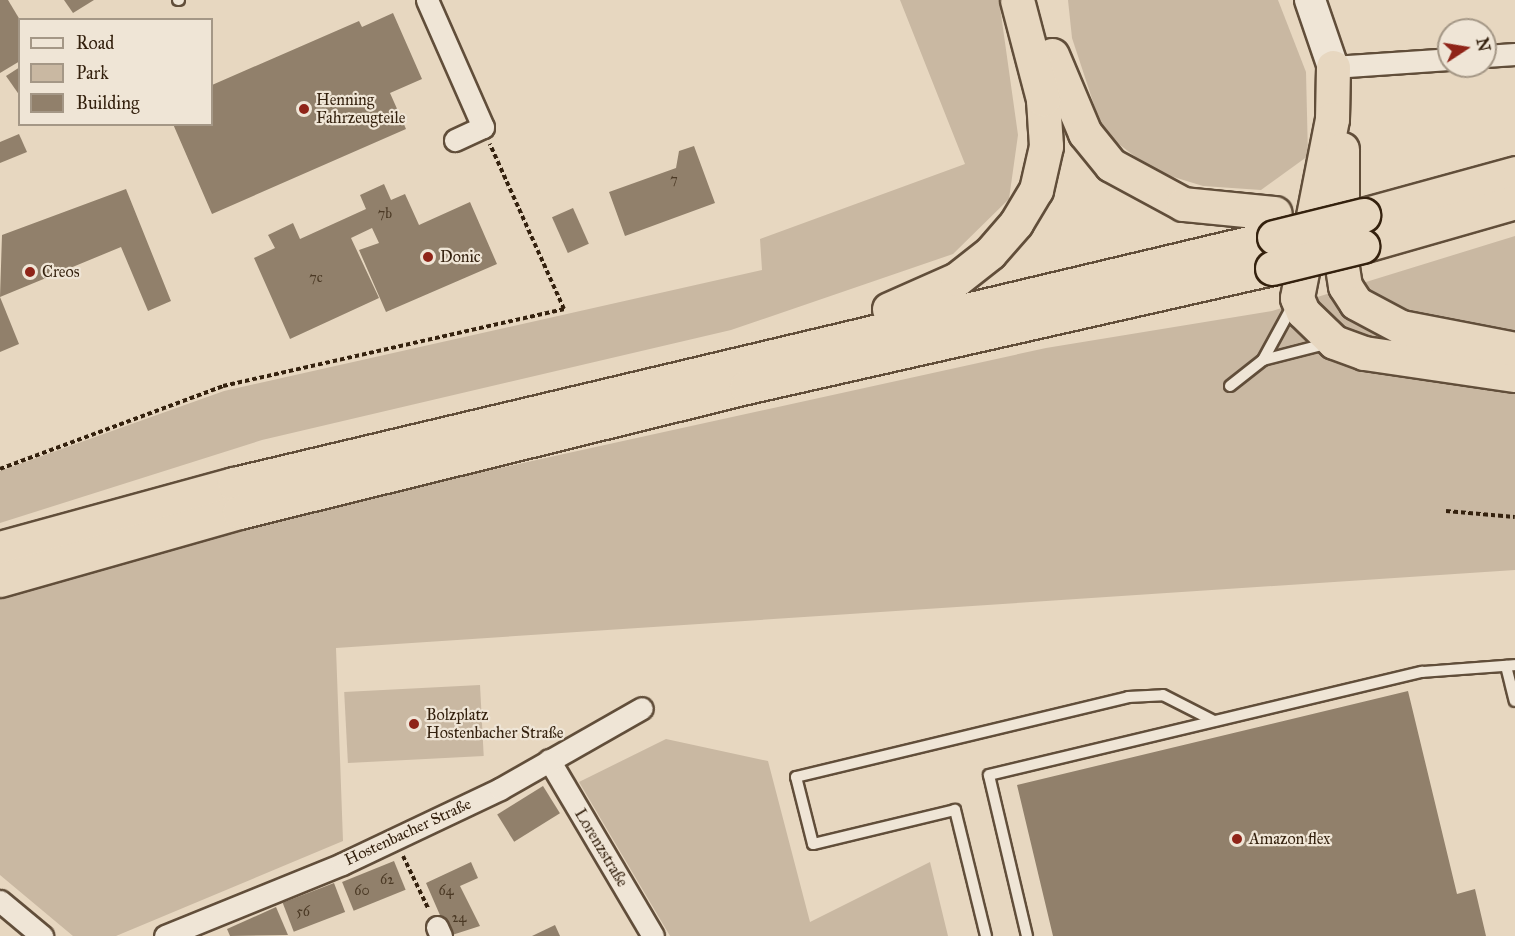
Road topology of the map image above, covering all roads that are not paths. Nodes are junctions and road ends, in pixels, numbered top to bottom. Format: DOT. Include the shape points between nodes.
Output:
graph roads {
  1 [pos="427,0"];
  2 [pos="1017,0"];
  3 [pos="1037,0"];
  4 [pos="1310,0"];
  5 [pos="1515,54"];
  6 [pos="1497,55"];
  7 [pos="1437,59"];
  8 [pos="1334,67"];
  9 [pos="456,140"];
  10 [pos="1515,173"];
  11 [pos="1511,203"];
  12 [pos="1363,222"];
  13 [pos="1273,239"];
  14 [pos="1297,298"];
  15 [pos="1334,342"];
  16 [pos="1515,350"];
  17 [pos="772,352"];
  18 [pos="1263,360"];
  19 [pos="1515,375"];
  20 [pos="1230,386"];
  21 [pos="0,548"];
  22 [pos="0,580"];
  23 [pos="1511,666"];
  24 [pos="1515,701"];
  25 [pos="642,708"];
  26 [pos="1214,721"];
  27 [pos="549,760"];
  28 [pos="0,901"];
  29 [pos="42,936"];
  30 [pos="165,936"];
  31 [pos="653,936"];
  32 [pos="986,936"];
  33 [pos="1027,936"];
  1 -- 9 [label="street" via="483,127"];
  2 -- 17 [label="highway" via="1043,99 1046,146 1036,190 1016,223 990,253 957,279 919,298"];
  3 -- 13 [label="highway" via="1064,91 1085,133 1111,165 1183,204"];
  4 -- 8 [label="street"];
  5 -- 6 [label="street"];
  7 -- 8 [label="street"];
  8 -- 14 [label="highway" via="1332,118"];
  8 -- 16 [label="highway" via="1342,116 1345,286 1356,303 1401,327"];
  10 -- 12 [label="highway"];
  11 -- 12 [label="highway"];
  12 -- 13 [label="highway"];
  12 -- 13 [label="highway, bridge"];
  13 -- 17 [label="highway"];
  13 -- 22 [label="highway" via="746,387 239,512"];
  14 -- 15 [label="highway" via="1316,330"];
  14 -- 18 [label="lane"];
  15 -- 18 [label="lane"];
  15 -- 19 [label="highway" via="1364,353"];
  17 -- 21 [label="highway" via="234,484"];
  18 -- 20 [label="lane"];
  23 -- 24 [label="lane"];
  23 -- 26 [label="lane" via="1422,672"];
  25 -- 27 [label="street, Hostenbacher Straße"];
  26 -- 32 [label="lane" via="1162,695 1128,697 796,777 813,844 955,810"];
  26 -- 33 [label="lane" via="989,775"];
  27 -- 30 [label="street, Hostenbacher Straße" via="395,839"];
  27 -- 31 [label="street, Lorenzstraße"];
  28 -- 29 [label="street"];
}
